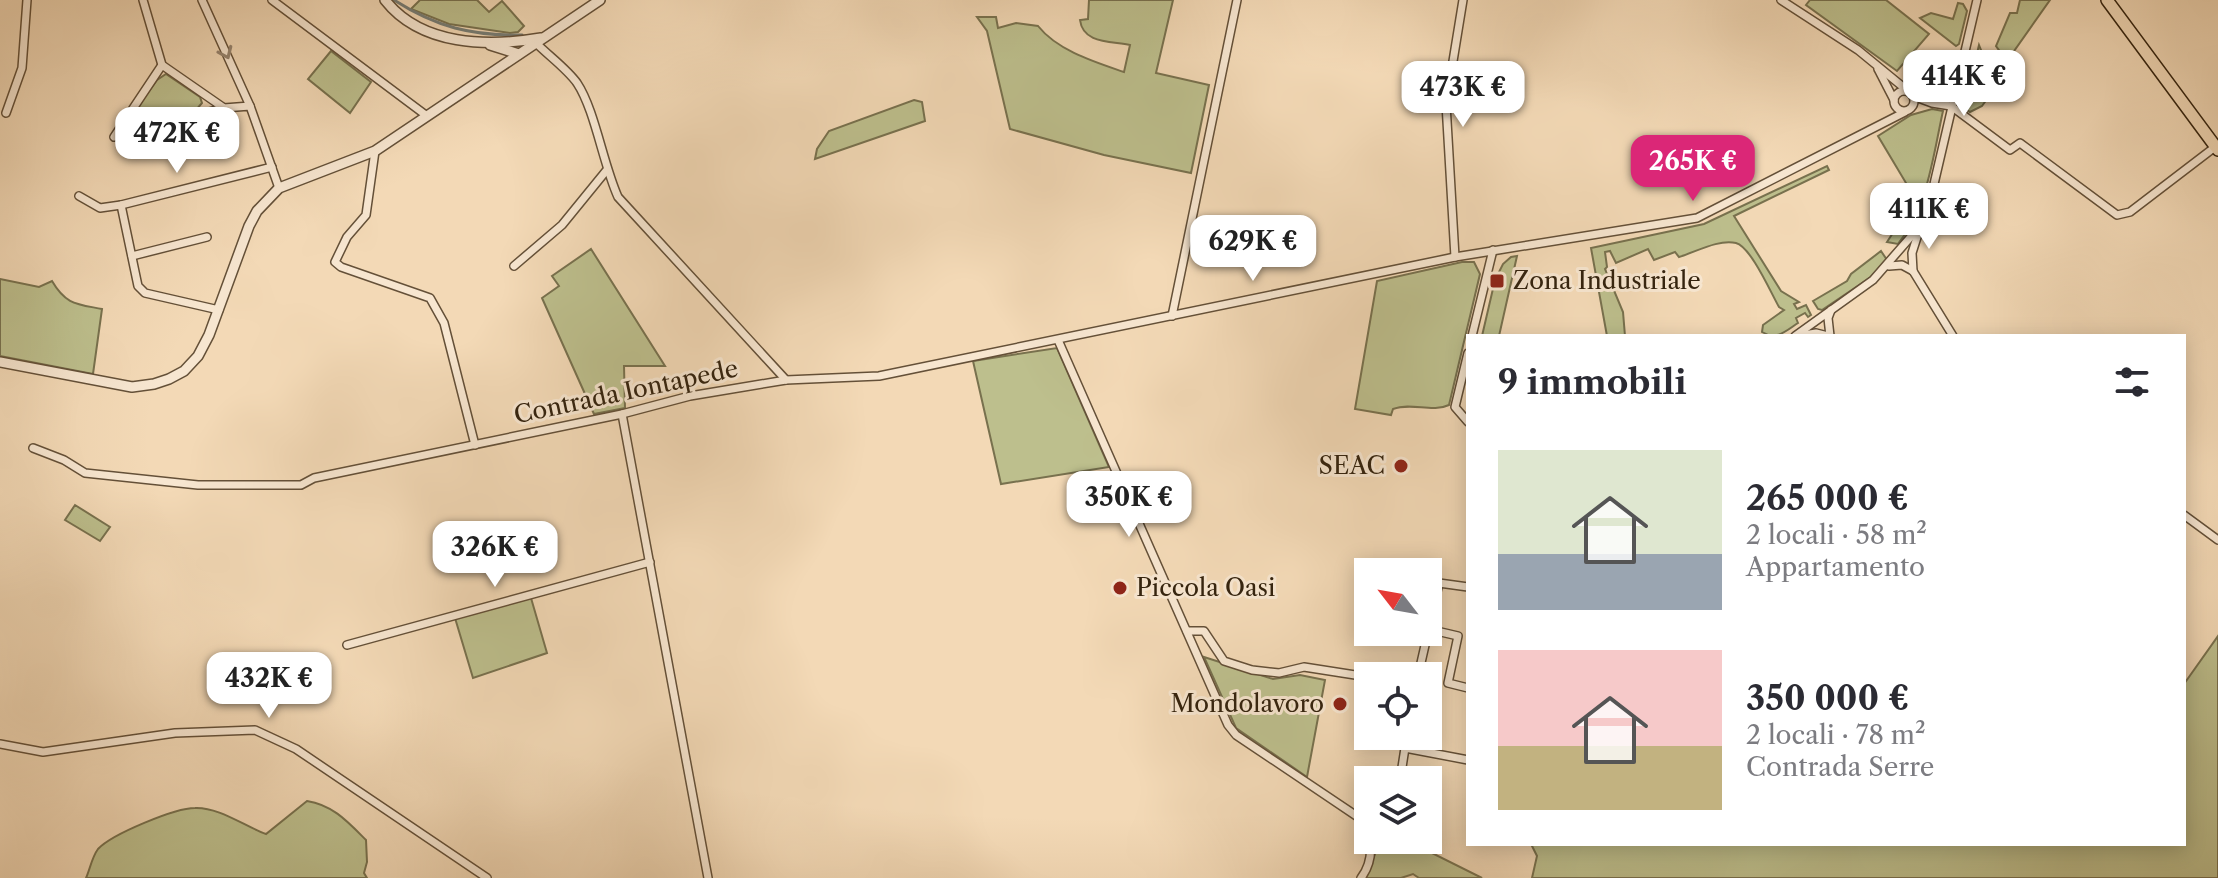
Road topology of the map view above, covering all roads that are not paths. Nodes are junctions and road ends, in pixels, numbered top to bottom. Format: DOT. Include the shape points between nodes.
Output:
graph roads {
  1 [pos="27,0"];
  2 [pos="143,0"];
  3 [pos="202,0"];
  4 [pos="272,0"];
  5 [pos="385,0"];
  6 [pos="600,0"];
  7 [pos="1237,0"];
  8 [pos="1463,0"];
  9 [pos="1781,0"];
  10 [pos="1977,0"];
  11 [pos="2107,0"];
  12 [pos="540,40"];
  13 [pos="483,42"];
  14 [pos="512,42"];
  15 [pos="497,47"];
  16 [pos="519,54"];
  17 [pos="1874,64"];
  18 [pos="162,65"];
  19 [pos="502,66"];
  20 [pos="1910,94"];
  21 [pos="1894,102"];
  22 [pos="1932,103"];
  23 [pos="250,106"];
  24 [pos="1951,106"];
  25 [pos="224,108"];
  26 [pos="1908,110"];
  27 [pos="6,113"];
  28 [pos="427,116"];
  29 [pos="1883,122"];
  30 [pos="2217,148"];
  31 [pos="375,151"];
  32 [pos="272,167"];
  33 [pos="606,171"];
  34 [pos="279,188"];
  35 [pos="79,196"];
  36 [pos="121,205"];
  37 [pos="1919,227"];
  38 [pos="207,237"];
  39 [pos="1493,250"];
  40 [pos="132,256"];
  41 [pos="1455,257"];
  42 [pos="514,266"];
  43 [pos="1887,267"];
  44 [pos="1913,271"];
  45 [pos="219,310"];
  46 [pos="1831,310"];
  47 [pos="1172,316"];
  48 [pos="1472,334"];
  49 [pos="1799,334"];
  50 [pos="1829,334"];
  51 [pos="1952,334"];
  52 [pos="1058,340"];
  53 [pos="1466,361"];
  54 [pos="0,362"];
  55 [pos="786,380"];
  56 [pos="622,414"];
  57 [pos="1466,420"];
  58 [pos="475,445"];
  59 [pos="33,448"];
  60 [pos="2186,516"];
  61 [pos="2218,540"];
  62 [pos="650,562"];
  63 [pos="1442,583"];
  64 [pos="1466,587"];
  65 [pos="1187,631"];
  66 [pos="1442,633"];
  67 [pos="347,645"];
  68 [pos="1354,675"];
  69 [pos="1466,688"];
  70 [pos="0,744"];
  71 [pos="1416,750"];
  72 [pos="1466,760"];
  73 [pos="1354,812"];
  74 [pos="1370,854"];
  75 [pos="487,878"];
  76 [pos="708,878"];
  77 [pos="1361,878"];
  1 -- 27 [label="street" via="22,68"];
  2 -- 18 [label="street"];
  3 -- 23 [label="street, one-way"];
  4 -- 28 [label="street"];
  5 -- 13 [label="street" via="425,31"];
  6 -- 12 [label="street"];
  7 -- 47 [label="street"];
  8 -- 41 [label="street" via="1446,104"];
  9 -- 17 [label="street"];
  10 -- 24 [label="street"];
  11 -- 30 [label="main road"];
  12 -- 14 [label="street"];
  12 -- 16 [label="street"];
  12 -- 33 [label="street, Contrada Iontapede" via="577,84"];
  13 -- 14 [label="street"];
  13 -- 15 [label="street"];
  14 -- 16 [label="street"];
  15 -- 16 [label="street"];
  15 -- 19 [label="street"];
  16 -- 19 [label="street"];
  17 -- 20 [label="street"];
  17 -- 21 [label="street"];
  18 -- 25 [label="street"];
  18 -- 25 [label="street" via="114,137"];
  19 -- 28 [label="street"];
  20 -- 21 [label="street" via="1900,92"];
  20 -- 22 [label="street"];
  20 -- 26 [label="street" via="1915,103"];
  21 -- 26 [label="street" via="1898,109"];
  21 -- 29 [label="street"];
  22 -- 24 [label="street"];
  22 -- 26 [label="street, Contrada Iontapede"];
  23 -- 25 [label="street"];
  23 -- 32 [label="street"];
  24 -- 30 [label="street" via="2010,150 2020,143 2117,215 2130,212"];
  24 -- 37 [label="street"];
  26 -- 29 [label="street, Contrada Iontapede"];
  28 -- 31 [label="street"];
  29 -- 39 [label="street, Contrada Iontapede" via="1697,218"];
  31 -- 34 [label="street"];
  31 -- 58 [label="street" via="366,215 335,262 430,298 444,323"];
  32 -- 34 [label="street"];
  32 -- 36 [label="street"];
  33 -- 42 [label="street" via="562,225"];
  33 -- 55 [label="street, Contrada Iontapede" via="632,216"];
  34 -- 45 [label="street" via="249,226"];
  35 -- 36 [label="street" via="100,208"];
  36 -- 40 [label="street"];
  37 -- 43 [label="street"];
  37 -- 44 [label="street"];
  38 -- 40 [label="street"];
  39 -- 41 [label="street, Contrada Iontapede"];
  39 -- 48 [label="street"];
  40 -- 45 [label="street" via="138,286 145,293"];
  41 -- 47 [label="street, Contrada Iontapede"];
  43 -- 44 [label="street" via="1902,265"];
  43 -- 46 [label="street"];
  44 -- 51 [label="street"];
  45 -- 54 [label="street" via="198,356 184,371 154,384 132,387"];
  46 -- 49 [label="street"];
  46 -- 50 [label="street"];
  47 -- 52 [label="street, Contrada Iontapede"];
  52 -- 55 [label="street, Contrada Iontapede" via="879,376"];
  52 -- 65 [label="street"];
  53 -- 57 [label="street" via="1455,407"];
  55 -- 56 [label="street, Contrada Iontapede"];
  56 -- 58 [label="street, Contrada Iontapede"];
  56 -- 62 [label="street"];
  58 -- 59 [label="street, Contrada Iontapede" via="301,485 198,485 85,473"];
  60 -- 61 [label="street"];
  62 -- 67 [label="street"];
  62 -- 76 [label="street"];
  63 -- 64 [label="street"];
  65 -- 68 [label="street" via="1204,631 1224,661 1252,670 1279,673 1304,667"];
  65 -- 73 [label="street" via="1236,735"];
  66 -- 69 [label="street" via="1458,636 1448,683"];
  70 -- 75 [label="street" via="43,752 175,733 255,730 296,749"];
  71 -- 72 [label="street"];
  74 -- 77 [label="street"];
}
